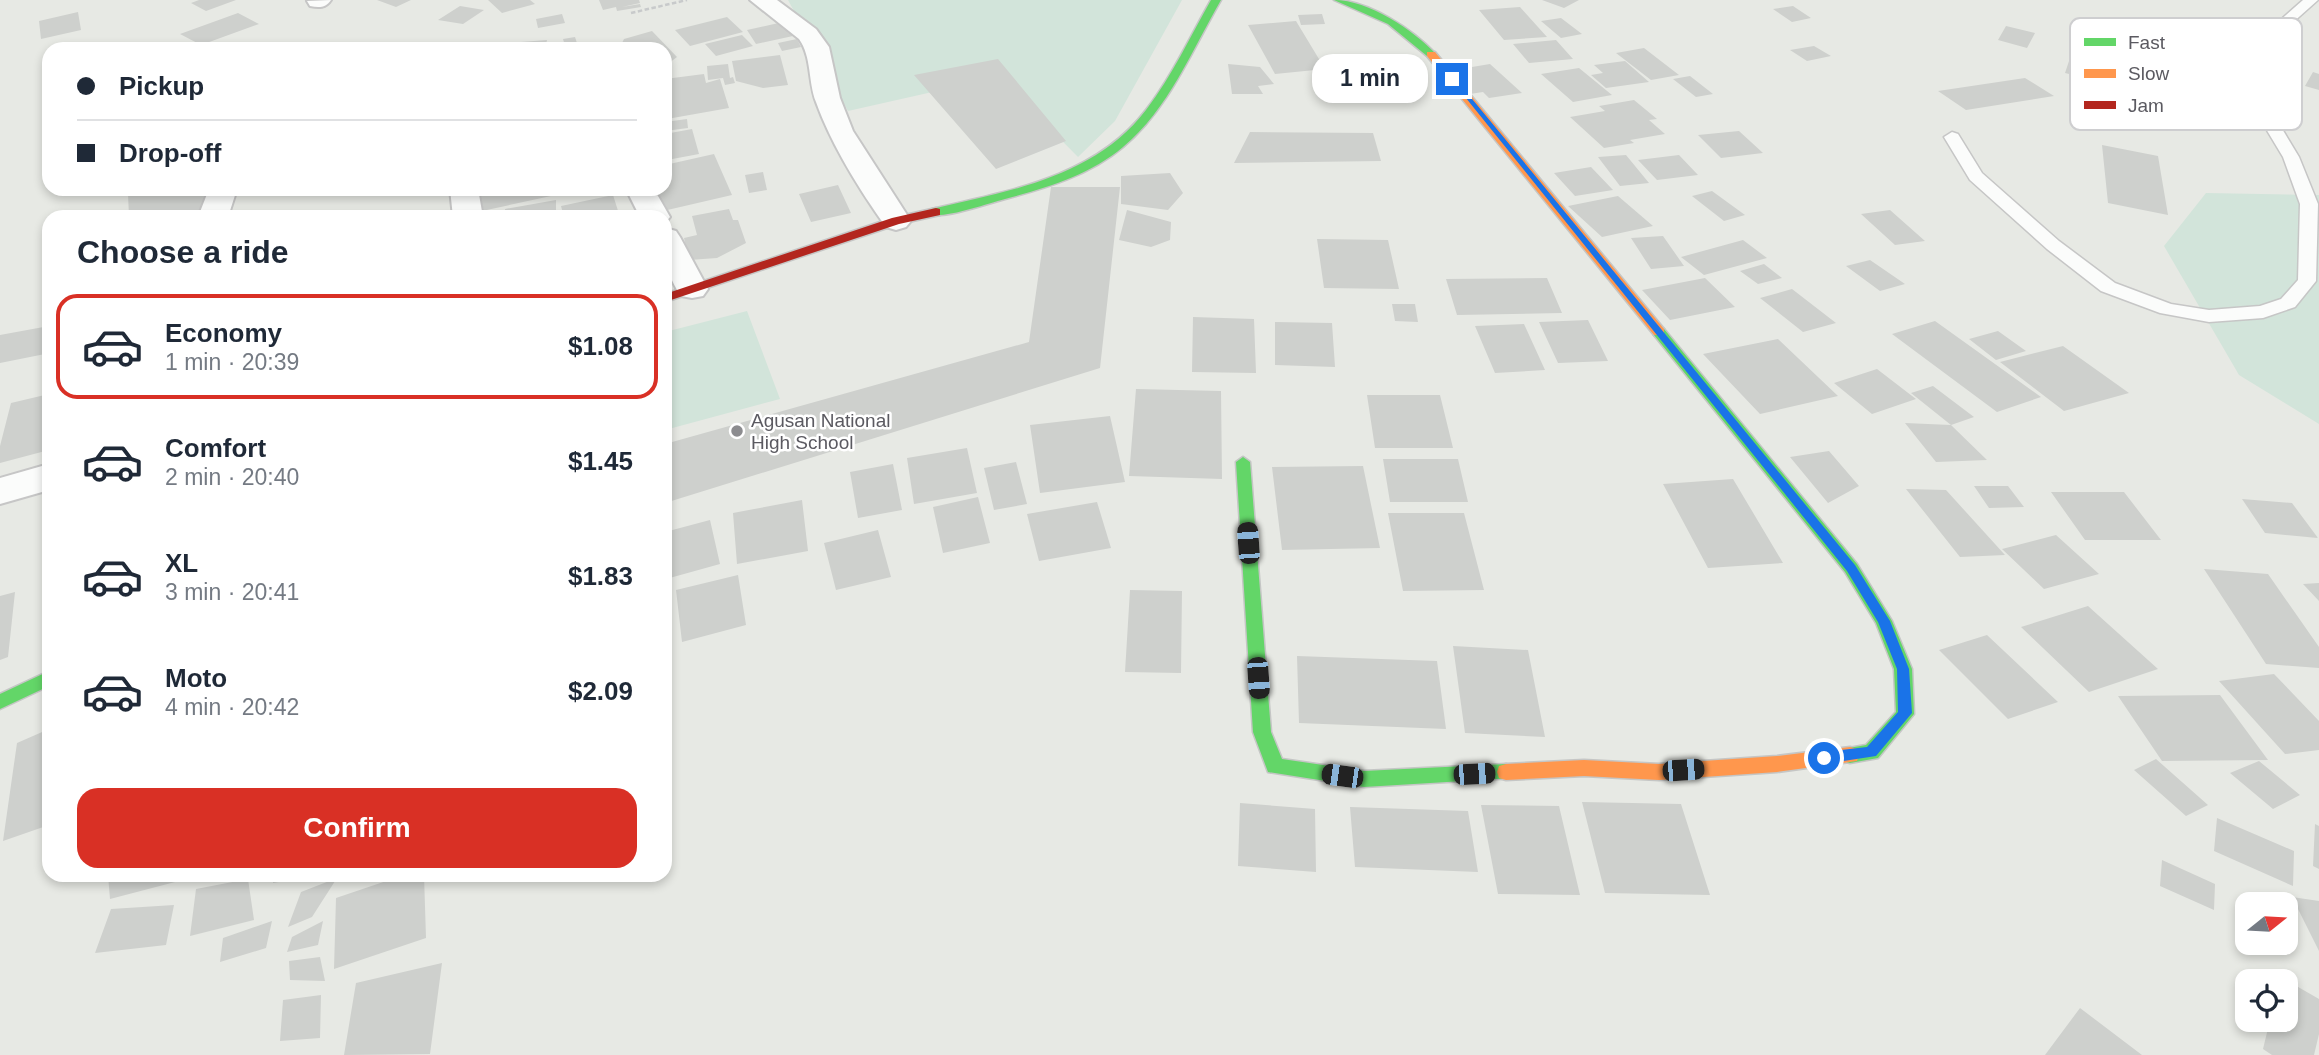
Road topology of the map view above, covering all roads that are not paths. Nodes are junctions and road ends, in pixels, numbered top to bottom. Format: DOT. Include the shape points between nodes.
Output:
graph roads {
  1 [pos="761,0"];
  2 [pos="1216,0"];
  3 [pos="1339,0"];
  4 [pos="2311,0"];
  5 [pos="2290,18"];
  6 [pos="2275,130"];
  7 [pos="1952,137"];
  8 [pos="896,221"];
  9 [pos="672,267"];
  10 [pos="678,293"];
  11 [pos="1242,462"];
  12 [pos="42,479"];
  13 [pos="0,491"];
  14 [pos="42,681"];
  15 [pos="0,702"];
  1 -- 8 [label="street" via="788,17 817,47 827,98 840,131"];
  2 -- 8 [label="street" via="1152,110 1135,131 1100,159 982,202"];
  3 -- 11 [label="street" via="1384,17 1434,57 1851,568 1884,621 1903,669 1905,713 1871,752 1777,764 1659,772 1584,768 1364,779 1275,766 1262,732"];
  4 -- 5 [label="lane"];
  6 -- 7 [label="lane" via="2309,204 2307,281 2288,303 2263,312 2210,316 2167,309 2108,287 1976,176"];
  8 -- 10 [label="street"];
  9 -- 10 [label="street"];
  12 -- 13 [label="street"];
  14 -- 15 [label="street"];
}
